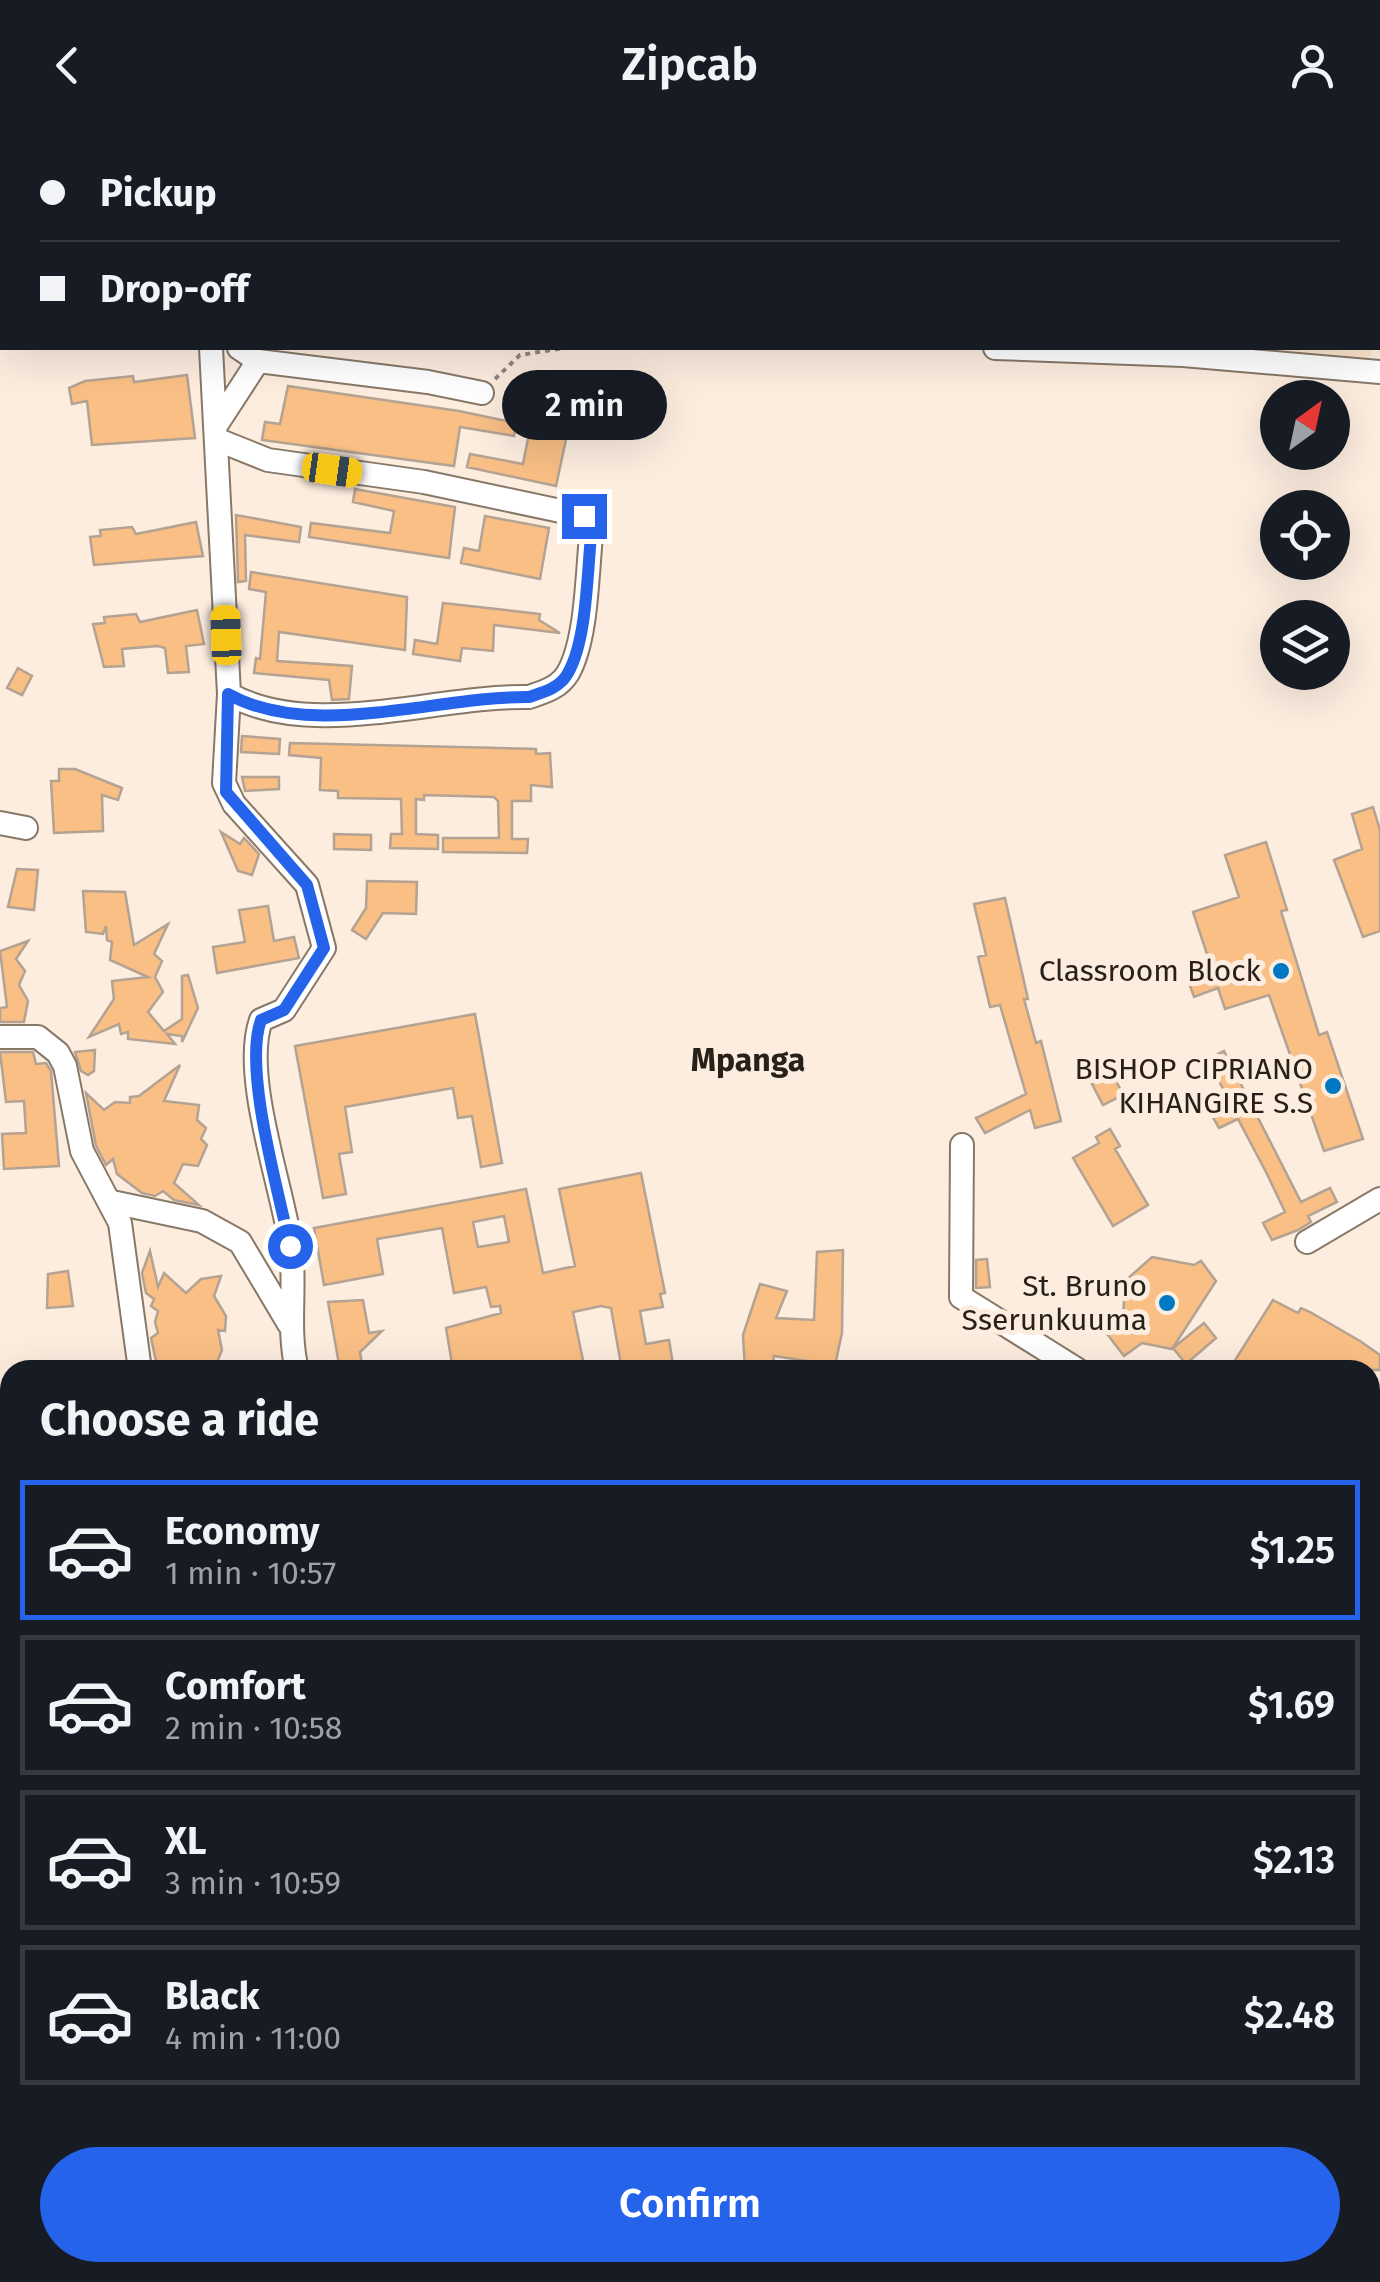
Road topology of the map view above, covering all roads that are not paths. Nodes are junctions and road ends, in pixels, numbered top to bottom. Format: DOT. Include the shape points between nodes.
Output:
graph roads {
  1 [pos="210,350"];
  2 [pos="1036,350"];
  3 [pos="248,354"];
  4 [pos="1380,372"];
  5 [pos="482,393"];
  6 [pos="217,432"];
  7 [pos="228,694"];
  8 [pos="0,823"];
  9 [pos="26,828"];
  10 [pos="0,1037"];
  11 [pos="962,1145"];
  12 [pos="1380,1199"];
  13 [pos="112,1202"];
  14 [pos="1308,1242"];
  15 [pos="290,1326"];
  16 [pos="139,1360"];
  17 [pos="295,1360"];
  18 [pos="1062,1360"];
  1 -- 6 [label="street"];
  2 -- 4 [label="street" via="1183,354"];
  3 -- 5 [label="street"];
  3 -- 6 [label="street"];
  6 -- 7 [label="street"];
  6 -- 7 [label="street" via="268,460 424,482 584,516 592,526 578,644 568,673 548,690 355,713 278,714"];
  7 -- 15 [label="street" via="226,792 307,885 324,948 284,1010 261,1020 255,1042 272,1176 290,1246"];
  8 -- 9 [label="street"];
  10 -- 13 [label="street" via="38,1037 62,1058 82,1151"];
  11 -- 18 [label="street" via="961,1297"];
  12 -- 14 [label="street"];
  13 -- 15 [label="street" via="202,1220 240,1242"];
  13 -- 16 [label="street"];
  15 -- 17 [label="street"];
}
